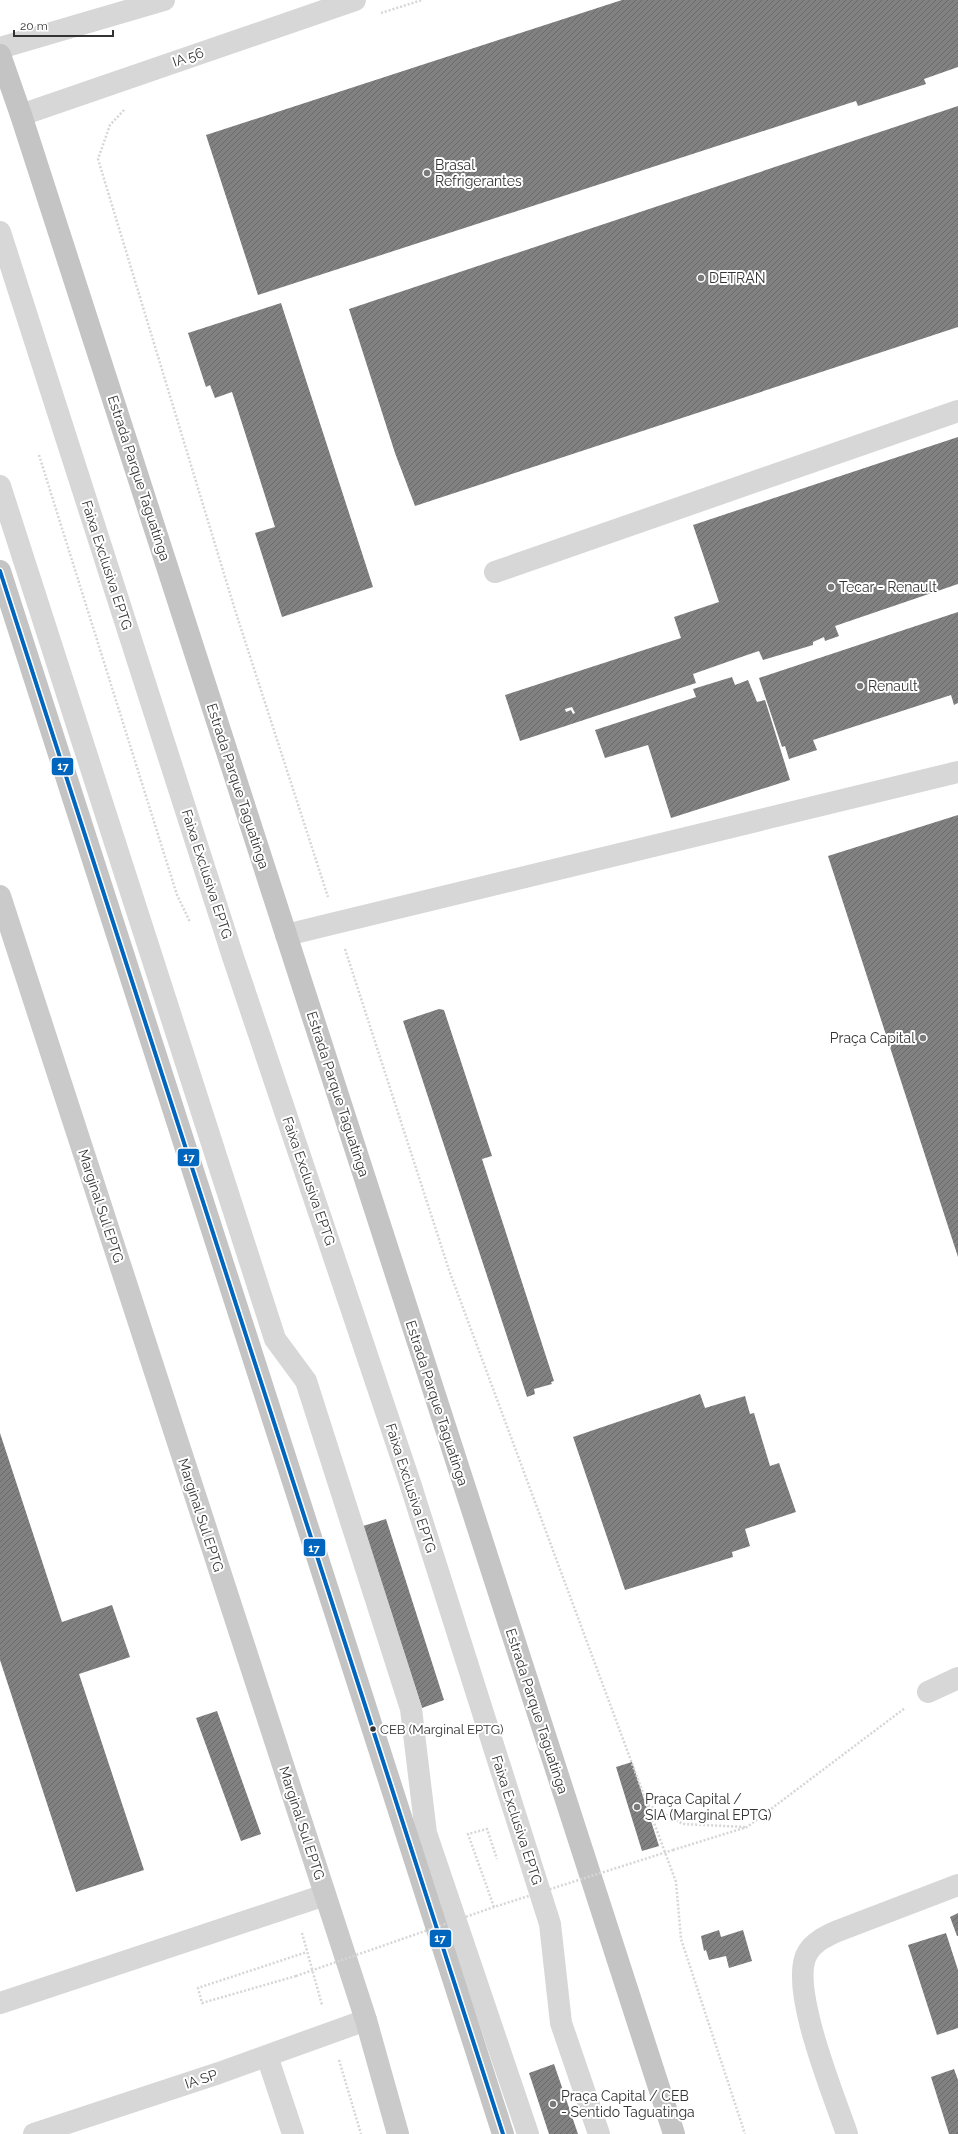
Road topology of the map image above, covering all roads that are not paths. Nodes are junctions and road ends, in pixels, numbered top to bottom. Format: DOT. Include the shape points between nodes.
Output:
graph roads {
  1 [pos="164,0"];
  2 [pos="355,0"];
  3 [pos="0,48"];
  4 [pos="0,56"];
  5 [pos="21,115"];
  6 [pos="0,232"];
  7 [pos="958,411"];
  8 [pos="0,486"];
  9 [pos="0,571"];
  10 [pos="495,572"];
  11 [pos="958,772"];
  12 [pos="0,896"];
  13 [pos="286,935"];
  14 [pos="958,1678"];
  15 [pos="928,1692"];
  16 [pos="958,1885"];
  17 [pos="325,1895"];
  18 [pos="0,2003"];
  19 [pos="366,2020"];
  20 [pos="266,2056"];
  21 [pos="34,2134"];
  22 [pos="293,2134"];
  23 [pos="398,2134"];
  24 [pos="503,2134"];
  25 [pos="528,2134"];
  26 [pos="599,2134"];
  27 [pos="674,2134"];
  28 [pos="847,2134"];
  1 -- 3 [label="street"];
  2 -- 5 [label="street, IA 56"];
  4 -- 5 [label="highway, Estrada Parque Taguatinga"];
  5 -- 13 [label="highway, Estrada Parque Taguatinga"];
  6 -- 26 [label="street, Faixa Exclusiva EPTG" via="233,957 410,1483 550,1924 561,2023"];
  7 -- 10 [label="street"];
  8 -- 25 [label="street" via="275,1339 306,1381 411,1710 426,1833"];
  9 -- 24 [label="highway"];
  11 -- 13 [label="street"];
  12 -- 17 [label="main road, Marginal Sul EPTG"];
  13 -- 27 [label="highway, Estrada Parque Taguatinga"];
  14 -- 15 [label="street"];
  16 -- 28 [label="street" via="835,1932 820,1940 808,1952 803,1967 802,1983 814,2038"];
  17 -- 18 [label="street"];
  17 -- 19 [label="main road, Marginal Sul EPTG"];
  19 -- 20 [label="street, IA SP"];
  19 -- 23 [label="main road, Marginal Sul EPTG"];
  20 -- 21 [label="street, IA SP"];
  20 -- 22 [label="street"];
}
